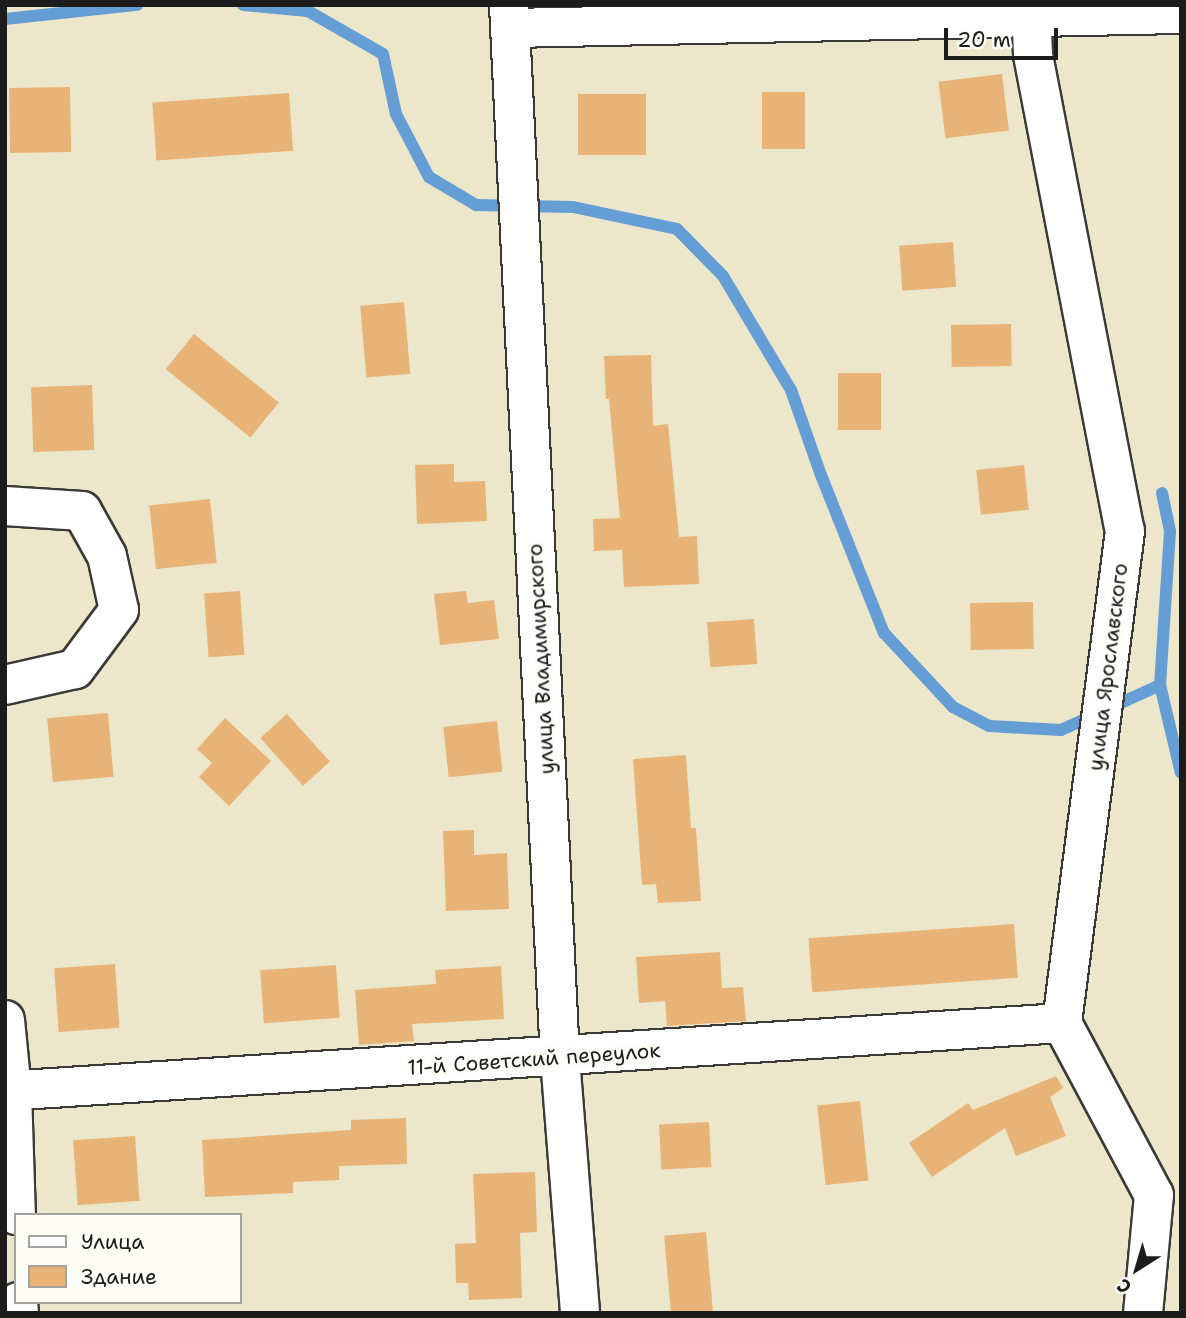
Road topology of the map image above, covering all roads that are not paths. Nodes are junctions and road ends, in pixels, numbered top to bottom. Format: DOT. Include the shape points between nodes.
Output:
graph roads {
  1 [pos="1032,12"];
  2 [pos="1181,14"];
  3 [pos="510,17"];
  4 [pos="5,506"];
  5 [pos="5,685"];
  6 [pos="5,1020"];
  7 [pos="1062,1023"];
  8 [pos="560,1058"];
  9 [pos="9,1091"];
  10 [pos="16,1213"];
  11 [pos="580,1313"];
  12 [pos="1143,1313"];
  1 -- 2 [label="street"];
  1 -- 3 [label="street"];
  1 -- 7 [label="street, улица Ярославского" via="1033,55 1125,531"];
  3 -- 8 [label="street, улица Владимирского"];
  4 -- 5 [label="street" via="82,511 107,556 119,610 75,669"];
  6 -- 9 [label="street"];
  7 -- 8 [label="street, 11-й Советский переулок"];
  7 -- 12 [label="street" via="1154,1195"];
  8 -- 9 [label="street, 11-й Советский переулок"];
  8 -- 11 [label="street, улица Владимирского"];
  9 -- 10 [label="street"];
}
